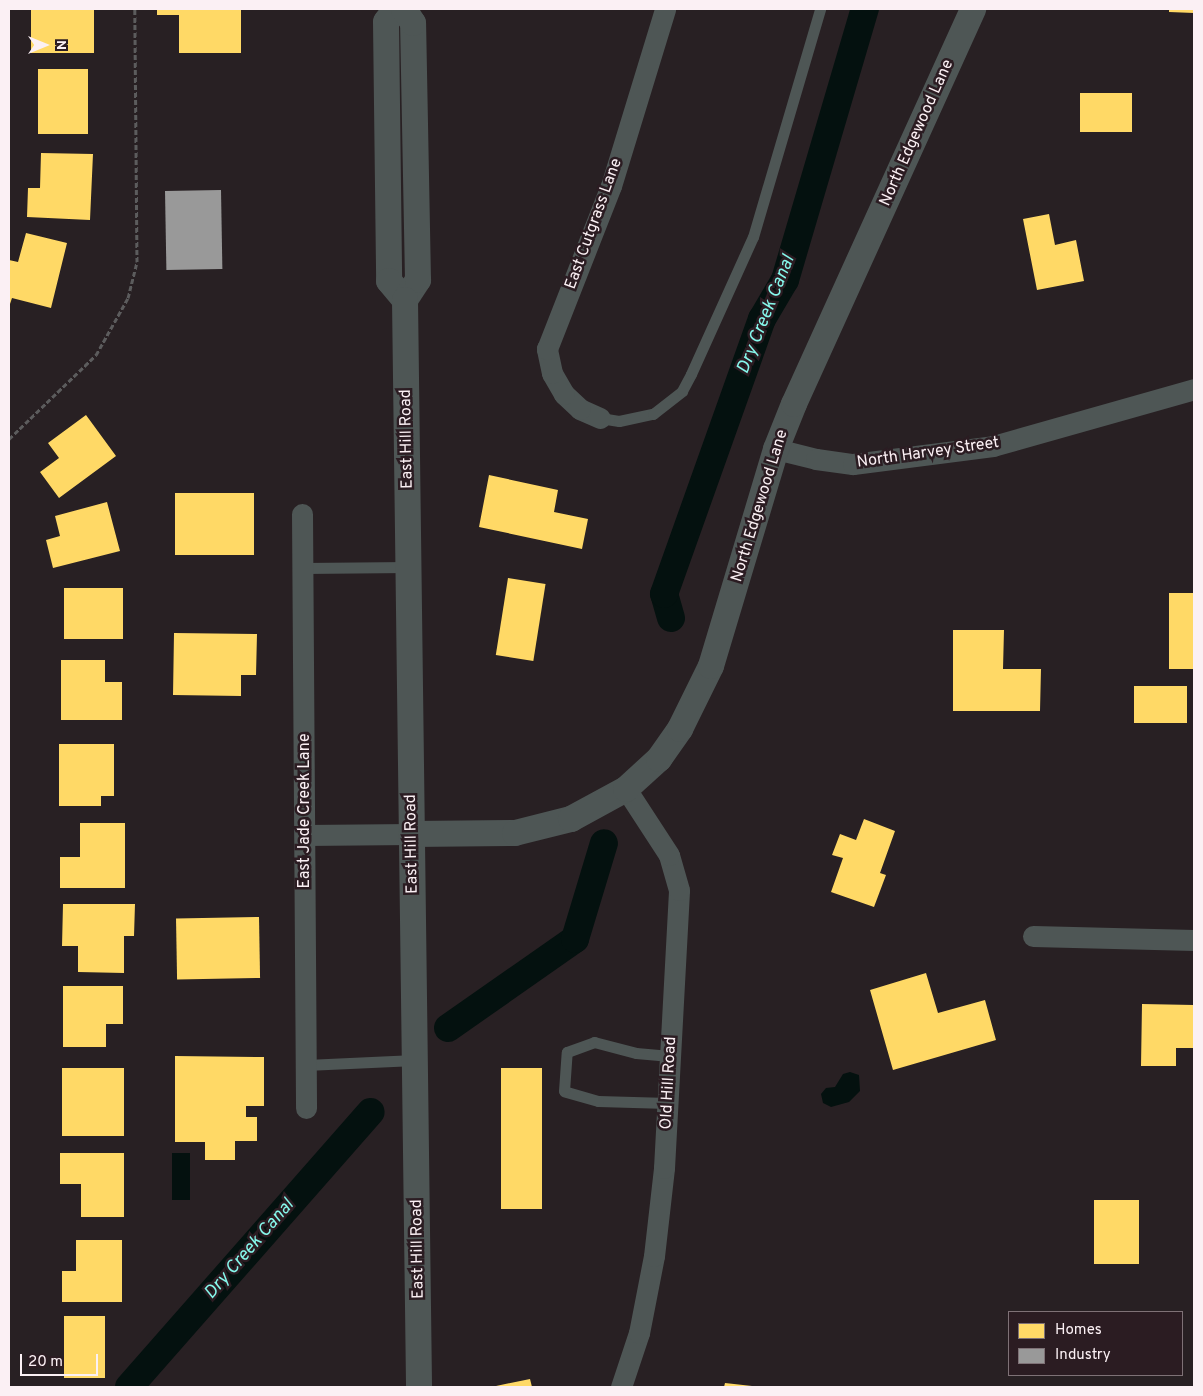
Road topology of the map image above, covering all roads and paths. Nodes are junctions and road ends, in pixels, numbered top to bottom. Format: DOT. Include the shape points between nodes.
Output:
graph roads {
  1 [pos="135,9"];
  2 [pos="396,9"];
  3 [pos="404,9"];
  4 [pos="665,9"];
  5 [pos="820,9"];
  6 [pos="973,9"];
  7 [pos="405,300"];
  8 [pos="1194,389"];
  9 [pos="600,418"];
  10 [pos="9,439"];
  11 [pos="776,449"];
  12 [pos="302,514"];
  13 [pos="409,567"];
  14 [pos="302,568"];
  15 [pos="626,789"];
  16 [pos="412,834"];
  17 [pos="305,835"];
  18 [pos="1033,936"];
  19 [pos="1194,940"];
  20 [pos="670,1056"];
  21 [pos="416,1060"];
  22 [pos="306,1065"];
  23 [pos="668,1103"];
  24 [pos="306,1108"];
  25 [pos="419,1387"];
  26 [pos="621,1387"];
  1 -- 10 [label="path" via="137,262 128,298 96,355"];
  2 -- 7 [label="street" via="386,22 389,281"];
  3 -- 7 [label="street" via="413,23 418,280"];
  4 -- 9 [label="street, East Cutgrass Lane" via="611,186 547,349 552,373 564,394 580,409"];
  5 -- 9 [label="lane" via="753,237 682,391 653,414 618,421"];
  6 -- 11 [label="street, North Edgewood Lane"];
  7 -- 13 [label="street, East Hill Road"];
  8 -- 11 [label="street, North Harvey Street" via="992,446 852,464 816,460"];
  11 -- 15 [label="street, North Edgewood Lane" via="711,666 680,729 659,758"];
  12 -- 14 [label="street, East Jade Creek Lane"];
  13 -- 14 [label="lane"];
  13 -- 16 [label="street, East Hill Road"];
  14 -- 17 [label="street, East Jade Creek Lane"];
  15 -- 16 [label="street, North Edgewood Lane" via="596,808 543,828 515,833"];
  15 -- 20 [label="street, Old Hill Road" via="669,855 679,890"];
  16 -- 17 [label="street"];
  16 -- 21 [label="street, East Hill Road"];
  17 -- 22 [label="street, East Jade Creek Lane"];
  18 -- 19 [label="street"];
  20 -- 23 [label="street, Old Hill Road"];
  20 -- 23 [label="lane" via="636,1053 594,1042 567,1052 564,1091 598,1101"];
  21 -- 22 [label="lane"];
  21 -- 25 [label="street, East Hill Road"];
  22 -- 24 [label="street, East Jade Creek Lane"];
  23 -- 26 [label="street, Old Hill Road" via="654,1256 639,1333"];
}
